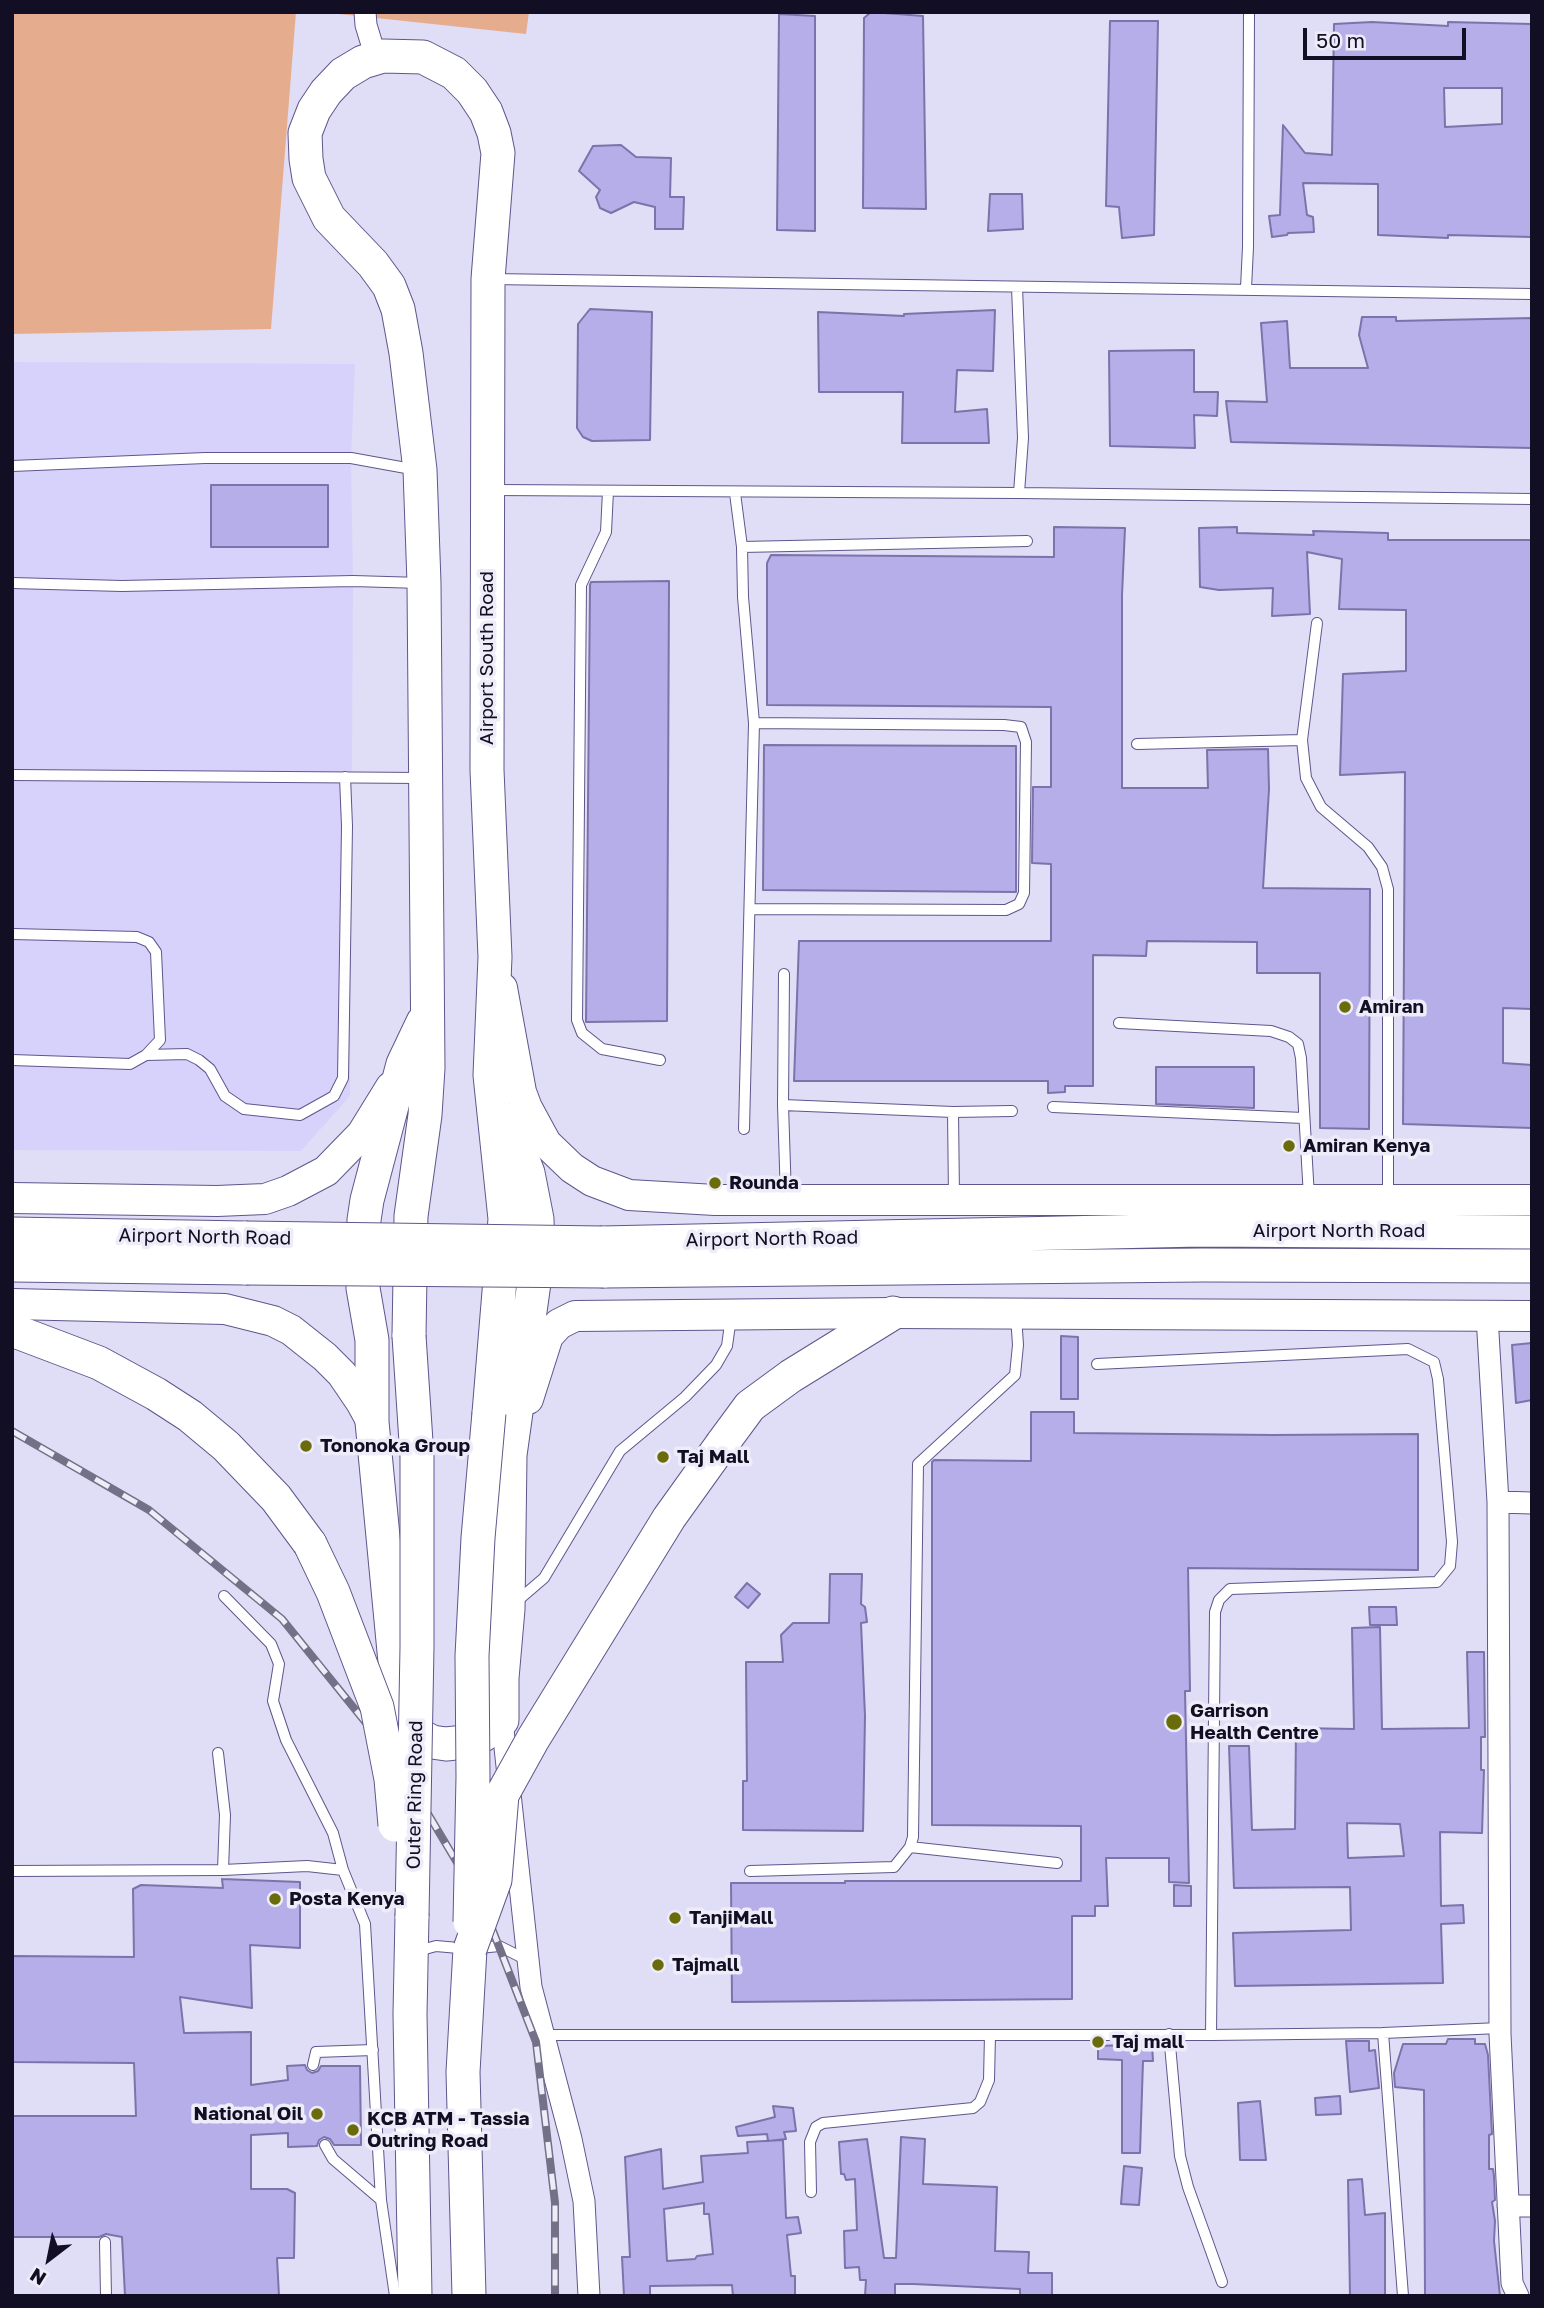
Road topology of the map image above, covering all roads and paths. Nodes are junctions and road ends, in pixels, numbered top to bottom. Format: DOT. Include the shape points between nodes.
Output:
graph roads {
  1 [pos="365,12"];
  2 [pos="1249,12"];
  3 [pos="390,57"];
  4 [pos="488,279"];
  5 [pos="1017,287"];
  6 [pos="1246,288"];
  7 [pos="1532,294"];
  8 [pos="12,466"];
  9 [pos="420,470"];
  10 [pos="486,489"];
  11 [pos="608,491"];
  12 [pos="735,493"];
  13 [pos="1019,493"];
  14 [pos="1532,499"];
  15 [pos="1027,541"];
  16 [pos="742,547"];
  17 [pos="12,583"];
  18 [pos="424,583"];
  19 [pos="1317,623"];
  20 [pos="754,723"];
  21 [pos="1302,740"];
  22 [pos="1137,744"];
  23 [pos="12,775"];
  24 [pos="345,777"];
  25 [pos="424,778"];
  26 [pos="751,909"];
  27 [pos="12,934"];
  28 [pos="495,957"];
  29 [pos="784,974"];
  30 [pos="427,1014"];
  31 [pos="1119,1023"];
  32 [pos="146,1055"];
  33 [pos="12,1060"];
  34 [pos="660,1060"];
  35 [pos="403,1064"];
  36 [pos="490,1075"];
  37 [pos="783,1105"];
  38 [pos="1053,1107"];
  39 [pos="1012,1111"];
  40 [pos="953,1112"];
  41 [pos="1303,1118"];
  42 [pos="744,1129"];
  43 [pos="12,1198"];
  44 [pos="786,1200"];
  45 [pos="954,1200"];
  46 [pos="1309,1200"];
  47 [pos="1388,1200"];
  48 [pos="1532,1200"];
  49 [pos="1532,1232"];
  50 [pos="12,1234"];
  51 [pos="12,1265"];
  52 [pos="1532,1266"];
  53 [pos="12,1304"];
  54 [pos="893,1313"];
  55 [pos="732,1314"];
  56 [pos="1016,1314"];
  57 [pos="1487,1316"];
  58 [pos="1532,1316"];
  59 [pos="12,1330"];
  60 [pos="1097,1364"];
  61 [pos="372,1422"];
  62 [pos="510,1455"];
  63 [pos="1498,1502"];
  64 [pos="1532,1503"];
  65 [pos="224,1596"];
  66 [pos="508,1609"];
  67 [pos="502,1720"];
  68 [pos="218,1753"];
  69 [pos="910,1847"];
  70 [pos="1057,1863"];
  71 [pos="223,1870"];
  72 [pos="343,1870"];
  73 [pos="12,1871"];
  74 [pos="750,1871"];
  75 [pos="412,1916"];
  76 [pos="470,1949"];
  77 [pos="411,1952"];
  78 [pos="529,1961"];
  79 [pos="1500,2028"];
  80 [pos="1383,2033"];
  81 [pos="1169,2034"];
  82 [pos="544,2035"];
  83 [pos="990,2035"];
  84 [pos="1211,2035"];
  85 [pos="373,2050"];
  86 [pos="313,2065"];
  87 [pos="325,2145"];
  88 [pos="811,2192"];
  89 [pos="381,2200"];
  90 [pos="1508,2206"];
  91 [pos="1532,2206"];
  92 [pos="105,2242"];
  93 [pos="1222,2283"];
  94 [pos="106,2296"];
  95 [pos="395,2296"];
  96 [pos="415,2296"];
  97 [pos="469,2296"];
  98 [pos="589,2296"];
  99 [pos="1403,2296"];
  100 [pos="1518,2296"];
  1 -- 3 [label="street" via="366,24"];
  2 -- 6 [label="lane"];
  3 -- 4 [label="main road, Airport South Road" via="423,57 454,73 472,91 490,122 498,153"];
  3 -- 9 [label="main road" via="363,62 326,92 305,133 306,159 329,218 373,264 398,309"];
  4 -- 5 [label="lane"];
  4 -- 10 [label="main road, Airport South Road"];
  5 -- 6 [label="lane"];
  5 -- 13 [label="lane" via="1023,438"];
  6 -- 7 [label="lane"];
  8 -- 9 [label="lane" via="351,458"];
  9 -- 18 [label="main road"];
  10 -- 11 [label="lane"];
  10 -- 28 [label="main road, Airport South Road" via="487,770"];
  11 -- 12 [label="lane"];
  11 -- 34 [label="lane" via="606,532 581,585 577,1020 582,1033 602,1049"];
  12 -- 13 [label="lane"];
  12 -- 16 [label="lane"];
  13 -- 14 [label="lane"];
  15 -- 16 [label="lane"];
  16 -- 20 [label="lane"];
  17 -- 18 [label="lane"];
  18 -- 25 [label="main road"];
  19 -- 21 [label="lane"];
  20 -- 26 [label="lane"];
  20 -- 26 [label="lane" via="1021,727 1026,742 1024,893 1019,904 1006,910"];
  21 -- 22 [label="lane"];
  21 -- 47 [label="lane" via="1306,778 1321,807 1368,847 1382,867 1388,889"];
  23 -- 24 [label="lane"];
  24 -- 25 [label="lane"];
  24 -- 32 [label="lane" via="343,1078 334,1096 300,1115 244,1109 225,1096 210,1069 199,1060 187,1054"];
  25 -- 30 [label="main road"];
  26 -- 42 [label="lane"];
  27 -- 32 [label="lane" via="136,937 149,942 156,952 160,1041"];
  28 -- 36 [label="main road, Airport South Road"];
  28 -- 44 [label="main road, Airport North Road" via="521,1092 546,1143 572,1168 629,1195"];
  29 -- 37 [label="lane"];
  30 -- 35 [label="main road"];
  30 -- 75 [label="main road, Outer Ring Road, bridge" via="425,1115 411,1216 409,1336 417,1457"];
  31 -- 41 [label="lane" via="1271,1031 1289,1037 1298,1044 1301,1058"];
  32 -- 33 [label="lane" via="130,1064"];
  35 -- 43 [label="main road, Airport North Road" via="378,1111 346,1153 326,1171 265,1199"];
  35 -- 61 [label="main road" via="364,1220 363,1288 372,1340"];
  36 -- 62 [label="main road" via="528,1173 537,1219 538,1254"];
  36 -- 76 [label="main road, Airport South Road, bridge" via="505,1219 472,1656"];
  37 -- 40 [label="lane"];
  37 -- 44 [label="lane"];
  38 -- 41 [label="lane"];
  39 -- 40 [label="lane"];
  40 -- 45 [label="lane"];
  41 -- 46 [label="lane"];
  44 -- 45 [label="main road, Airport North Road"];
  45 -- 46 [label="main road, Airport North Road"];
  46 -- 47 [label="main road, Airport North Road"];
  47 -- 48 [label="main road, Airport North Road"];
  49 -- 50 [label="main road, Airport North Road, bridge" via="1200,1230 602,1243"];
  51 -- 52 [label="main road, Airport North Road, bridge" via="604,1271"];
  53 -- 61 [label="main road" via="225,1309 273,1321 309,1343 342,1374"];
  54 -- 55 [label="main road"];
  54 -- 56 [label="main road"];
  54 -- 76 [label="main road, bridge" via="750,1406 669,1518 502,1795 495,1880"];
  55 -- 62 [label="main road" via="575,1316 559,1324 548,1336"];
  55 -- 66 [label="lane" via="727,1346 716,1365 620,1451 544,1578"];
  56 -- 57 [label="main road"];
  56 -- 69 [label="lane" via="1015,1375 918,1464"];
  57 -- 58 [label="main road"];
  57 -- 63 [label="street"];
  59 -- 75 [label="main road, bridge" via="99,1363 190,1416 276,1498 310,1544 377,1707 391,1779 398,1862"];
  60 -- 84 [label="lane" via="1408,1349 1434,1362 1438,1379 1452,1542 1450,1566 1437,1582 1230,1589 1219,1600 1215,1612"];
  61 -- 67 [label="main road" via="400,1714 421,1736 446,1744 484,1735"];
  62 -- 66 [label="main road"];
  63 -- 64 [label="street"];
  63 -- 79 [label="street"];
  65 -- 72 [label="lane" via="271,1644 279,1664 273,1701 286,1740 334,1833"];
  66 -- 67 [label="main road"];
  67 -- 78 [label="street"];
  68 -- 71 [label="lane" via="225,1815"];
  69 -- 70 [label="lane"];
  69 -- 74 [label="lane" via="894,1867"];
  71 -- 72 [label="lane" via="307,1866"];
  71 -- 73 [label="lane"];
  72 -- 85 [label="lane" via="365,1924"];
  75 -- 77 [label="main road, Outer Ring Road"];
  76 -- 77 [label="lane" via="436,1945"];
  76 -- 78 [label="lane" via="499,1946"];
  76 -- 97 [label="main road" via="463,2072"];
  77 -- 96 [label="main road, Outer Ring Road"];
  78 -- 82 [label="street"];
  79 -- 80 [label="lane"];
  79 -- 90 [label="street"];
  80 -- 84 [label="lane"];
  80 -- 99 [label="lane"];
  81 -- 83 [label="lane"];
  81 -- 84 [label="lane"];
  81 -- 93 [label="lane" via="1180,2156"];
  82 -- 83 [label="lane"];
  82 -- 98 [label="street" via="583,2201"];
  83 -- 88 [label="lane" via="989,2080 973,2109 816,2127 810,2141"];
  85 -- 86 [label="lane" via="316,2052"];
  85 -- 89 [label="lane"];
  87 -- 89 [label="lane" via="333,2159"];
  89 -- 95 [label="lane"];
  90 -- 91 [label="street"];
  90 -- 100 [label="street" via="1512,2283"];
  92 -- 94 [label="lane"];
}
